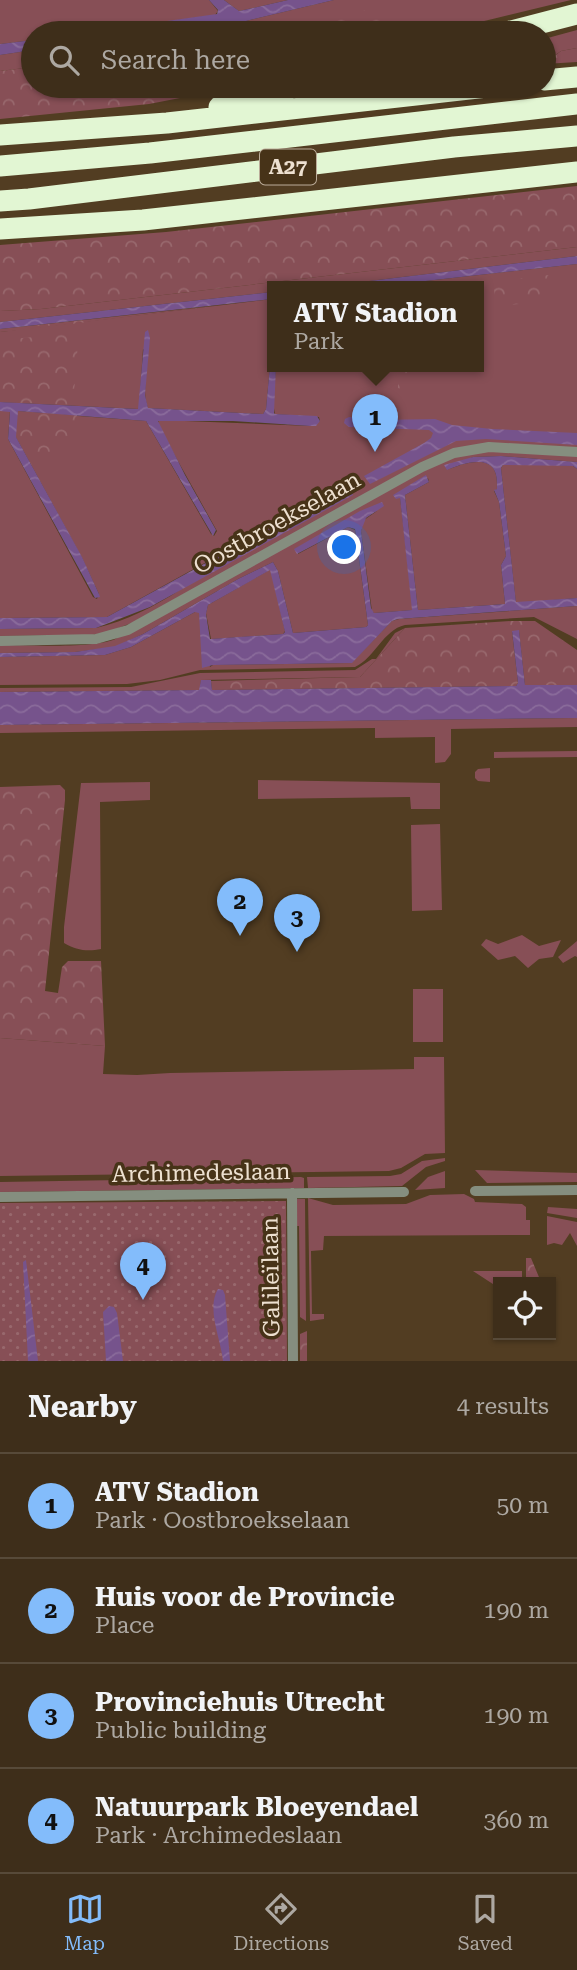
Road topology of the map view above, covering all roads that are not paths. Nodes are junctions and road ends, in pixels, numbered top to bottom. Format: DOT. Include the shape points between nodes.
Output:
graph roads {
  1 [pos="577,14"];
  2 [pos="550,21"];
  3 [pos="577,77"];
  4 [pos="556,79"];
  5 [pos="256,98"];
  6 [pos="389,98"];
  7 [pos="577,104"];
  8 [pos="167,123"];
  9 [pos="0,135"];
  10 [pos="577,136"];
  11 [pos="0,166"];
  12 [pos="577,172"];
  13 [pos="0,201"];
  14 [pos="0,229"];
  15 [pos="577,452"];
  16 [pos="0,641"];
  17 [pos="577,1190"];
  18 [pos="475,1191"];
  19 [pos="404,1192"];
  20 [pos="292,1193"];
  21 [pos="0,1197"];
  22 [pos="293,1361"];
  1 -- 2 [label="highway"];
  3 -- 4 [label="highway"];
  5 -- 8 [label="highway"];
  6 -- 8 [label="highway"];
  7 -- 11 [label="highway, A27"];
  8 -- 9 [label="highway"];
  10 -- 13 [label="highway, A27"];
  12 -- 14 [label="highway, A27" via="143,219"];
  15 -- 16 [label="street, Oostbroekselaan" via="489,447 454,453 128,629 96,639"];
  17 -- 18 [label="street"];
  19 -- 20 [label="street, Archimedeslaan"];
  20 -- 21 [label="street, Archimedeslaan"];
  20 -- 22 [label="street, Galileïlaan"];
}
